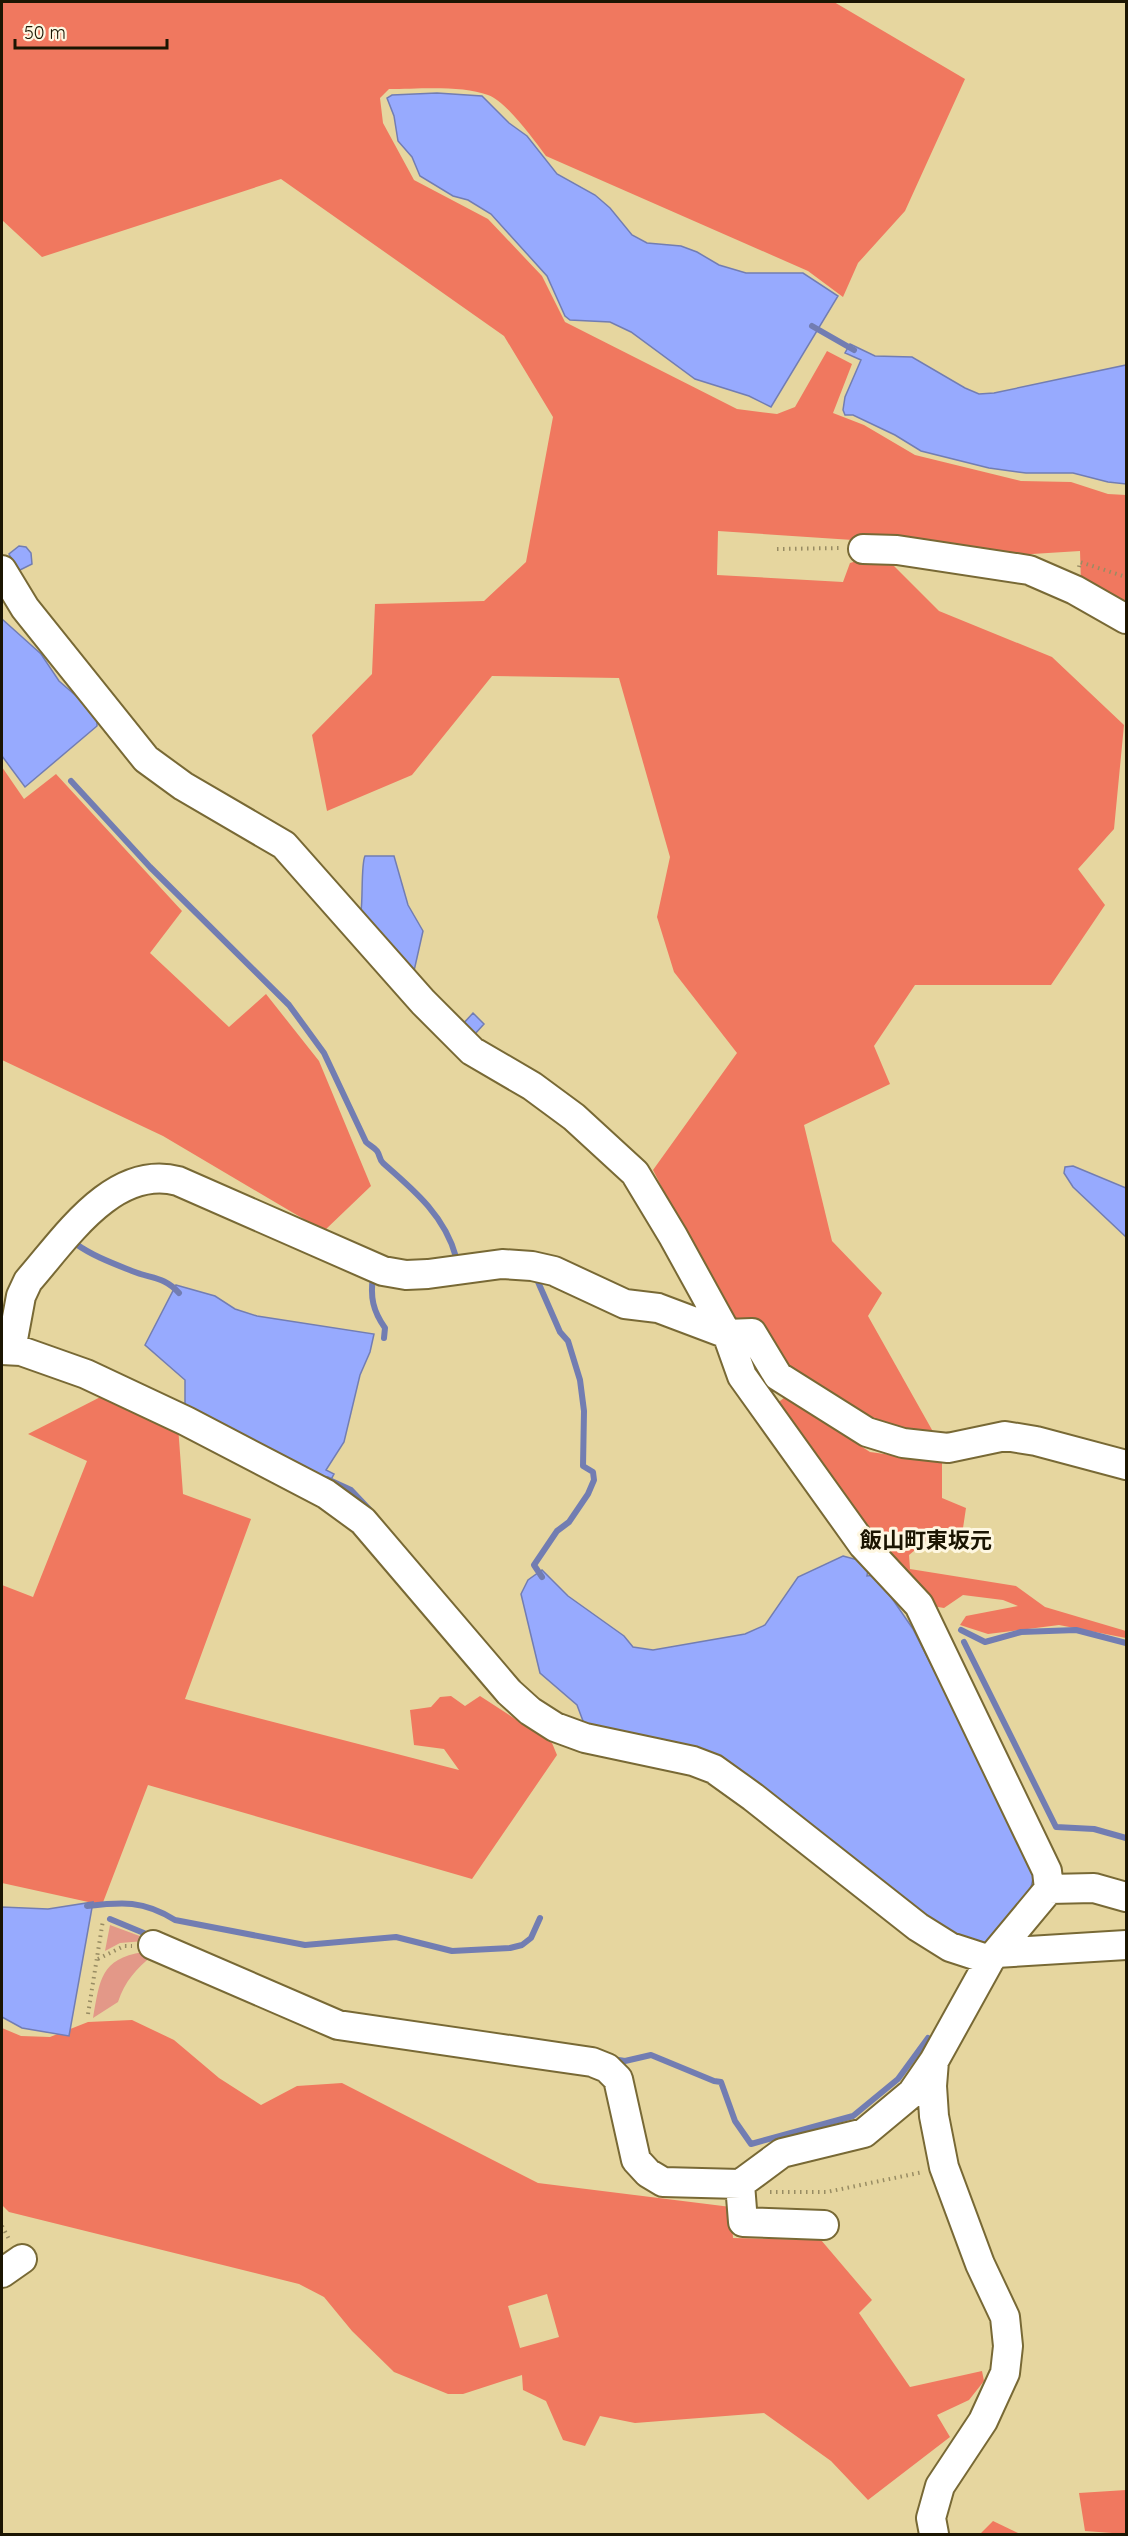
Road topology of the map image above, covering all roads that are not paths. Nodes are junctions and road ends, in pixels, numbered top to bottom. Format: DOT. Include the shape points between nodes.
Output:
graph roads {
  1 [pos="863,549"];
  2 [pos="2,570"];
  3 [pos="1126,619"];
  4 [pos="727,1334"];
  5 [pos="6,1350"];
  6 [pos="1126,1465"];
  7 [pos="1049,1889"];
  8 [pos="1126,1897"];
  9 [pos="153,1945"];
  10 [pos="1126,1946"];
  11 [pos="993,1956"];
  12 [pos="934,2061"];
  13 [pos="741,2188"];
  14 [pos="824,2225"];
  15 [pos="934,2535"];
  1 -- 3 [label="street" via="897,550 1029,570"];
  2 -- 4 [label="street" via="25,608 146,759 183,786 285,845 423,1002 472,1051 532,1086 574,1117 635,1173"];
  4 -- 5 [label="street" via="658,1308 625,1304 554,1271 532,1266 502,1264 406,1275 384,1271 162,1176 122,1187 101,1199 28,1281"];
  4 -- 6 [label="street" via="752,1334 778,1376 867,1432 903,1443 948,1448 1005,1436"];
  4 -- 7 [label="street" via="742,1376 863,1545 919,1605 1047,1871"];
  5 -- 11 [label="street" via="21,1351 86,1374 326,1494 363,1521 509,1692 530,1711 555,1727 585,1738 714,1769 918,1927 950,1947"];
  7 -- 8 [label="street" via="1094,1888"];
  7 -- 11 [label="street"];
  9 -- 13 [label="street" via="338,2025 592,2062 607,2068 618,2079 636,2160 648,2173 663,2182"];
  10 -- 11 [label="street"];
  11 -- 12 [label="street"];
  12 -- 13 [label="street" via="912,2093 864,2133 782,2153"];
  12 -- 15 [label="street" via="934,2115 944,2167 980,2264 1005,2317 1008,2346 1005,2373 983,2421 940,2486 931,2518"];
  13 -- 14 [label="street" via="743,2222"];
}
